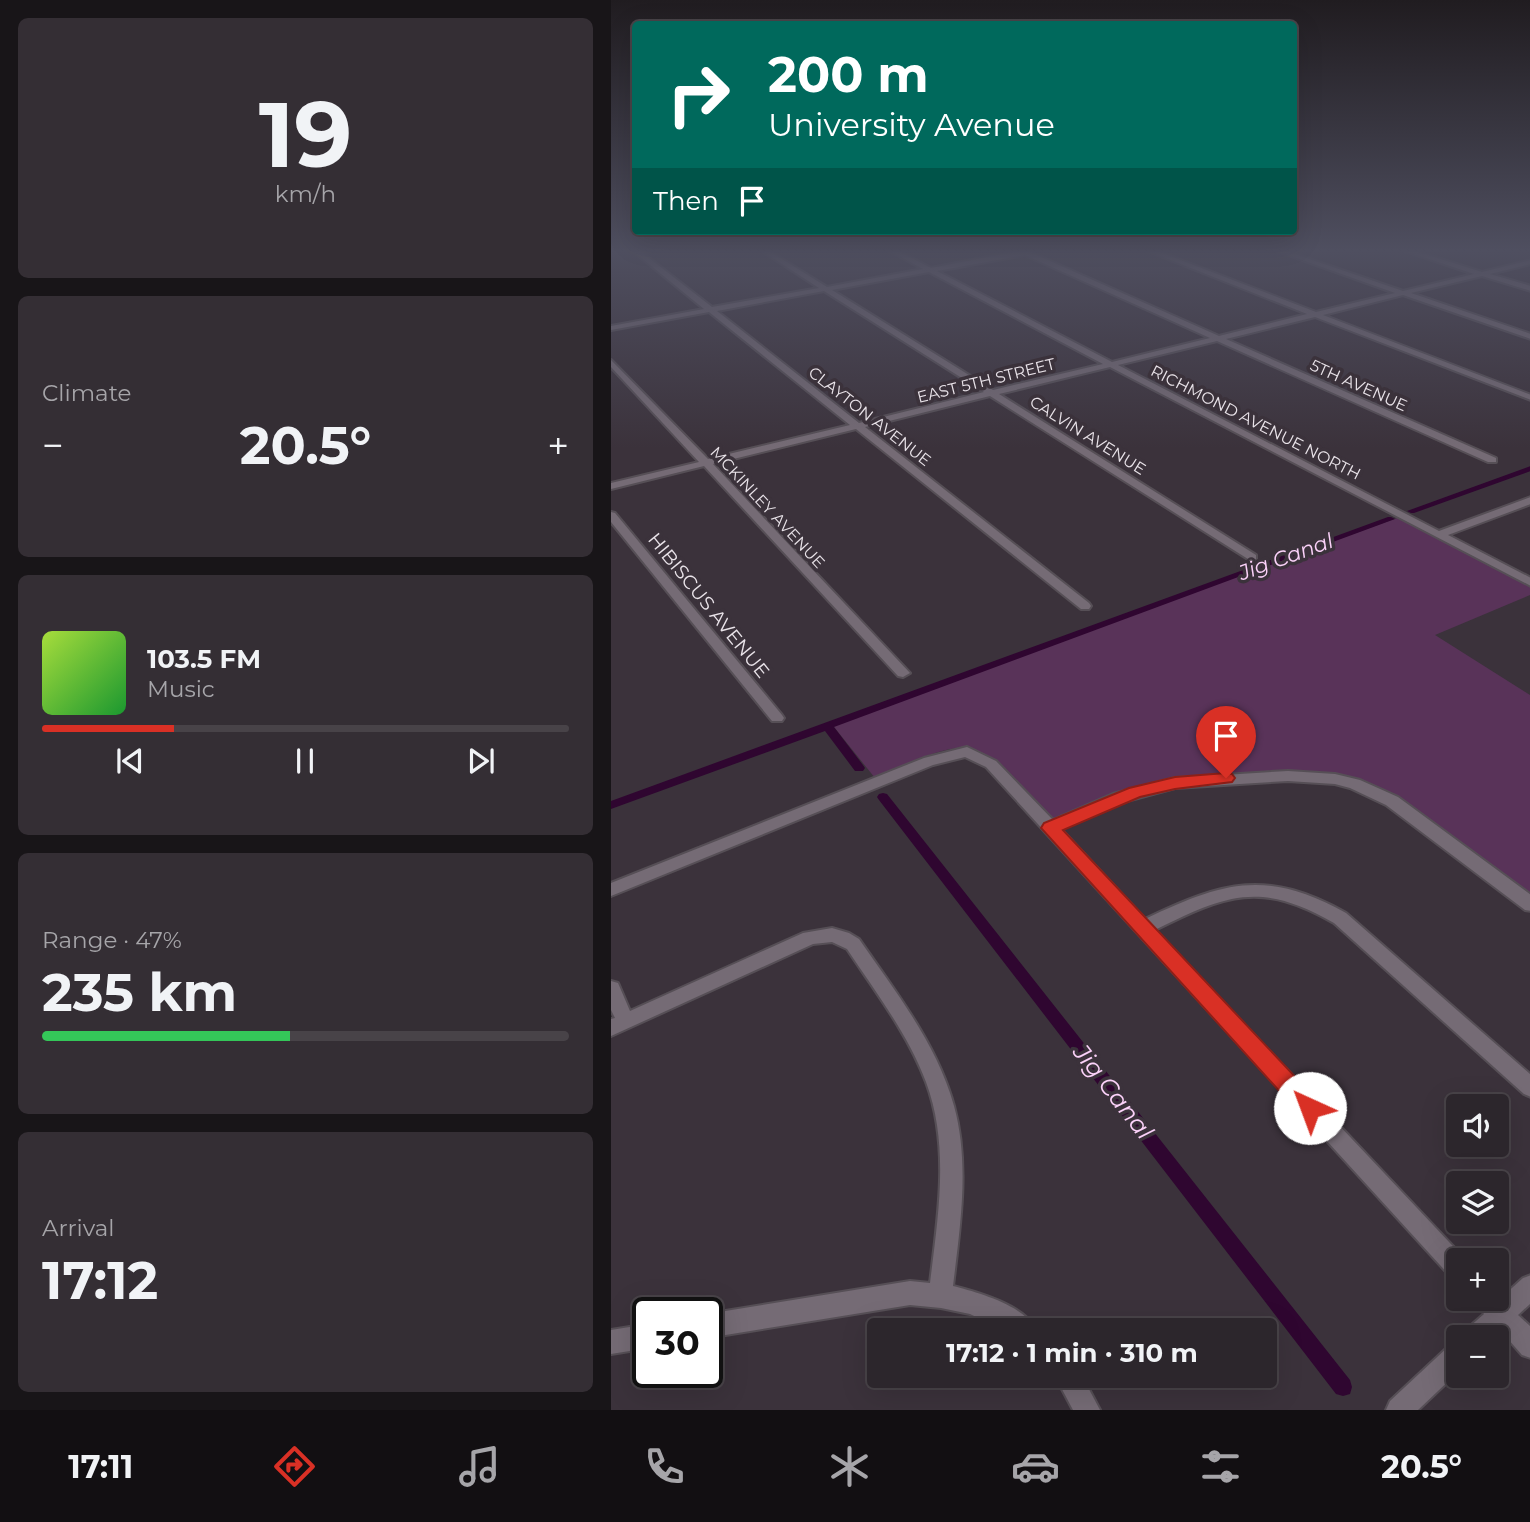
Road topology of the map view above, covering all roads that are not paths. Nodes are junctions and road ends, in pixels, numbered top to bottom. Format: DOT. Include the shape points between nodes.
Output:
graph roads {
  1 [pos="673,317"];
  2 [pos="720,317"];
  3 [pos="870,317"];
  4 [pos="1020,317"];
  5 [pos="1172,317"];
  6 [pos="1304,317"];
  7 [pos="1322,317"];
  8 [pos="1471,317"];
  9 [pos="611,328"];
  10 [pos="1530,337"];
  11 [pos="1218,338"];
  12 [pos="611,362"];
  13 [pos="1111,364"];
  14 [pos="992,393"];
  15 [pos="1530,398"];
  16 [pos="857,426"];
  17 [pos="1492,460"];
  18 [pos="705,463"];
  19 [pos="611,486"];
  20 [pos="1530,500"];
  21 [pos="611,515"];
  22 [pos="1439,535"];
  23 [pos="1253,557"];
  24 [pos="1530,583"];
  25 [pos="1085,606"];
  26 [pos="903,673"];
  27 [pos="777,718"];
  28 [pos="1050,828"];
  29 [pos="611,890"];
  30 [pos="1530,905"];
  31 [pos="1143,929"];
  32 [pos="611,988"];
  33 [pos="618,1025"];
  34 [pos="1530,1088"];
  35 [pos="1446,1255"];
  36 [pos="1530,1286"];
  37 [pos="939,1294"];
  38 [pos="1509,1297"];
  39 [pos="1498,1311"];
  40 [pos="1005,1318"];
  41 [pos="723,1323"];
  42 [pos="632,1338"];
  43 [pos="611,1342"];
  44 [pos="1530,1346"];
  45 [pos="1446,1366"];
  46 [pos="1075,1388"];
  47 [pos="1087,1410"];
  48 [pos="1399,1410"];
  1 -- 9 [label="street"];
  2 -- 16 [label="street, CLAYTON AVENUE"];
  3 -- 14 [label="street, CALVIN AVENUE"];
  4 -- 13 [label="street, RICHMOND AVENUE NORTH"];
  5 -- 11 [label="street, 5TH AVENUE"];
  6 -- 11 [label="street, EAST 5TH STREET"];
  7 -- 15 [label="street"];
  8 -- 10 [label="street"];
  11 -- 13 [label="street, EAST 5TH STREET"];
  11 -- 17 [label="street, 5TH AVENUE"];
  12 -- 18 [label="street, MCKINLEY AVENUE"];
  13 -- 14 [label="street, EAST 5TH STREET"];
  13 -- 22 [label="street, RICHMOND AVENUE NORTH"];
  14 -- 16 [label="street, EAST 5TH STREET"];
  14 -- 23 [label="street, CALVIN AVENUE"];
  16 -- 18 [label="street, EAST 5TH STREET"];
  16 -- 25 [label="street, CLAYTON AVENUE"];
  18 -- 19 [label="street, EAST 5TH STREET"];
  18 -- 26 [label="street, MCKINLEY AVENUE"];
  20 -- 22 [label="street"];
  21 -- 27 [label="street, HIBISCUS AVENUE"];
  22 -- 24 [label="street, RICHMOND AVENUE NORTH"];
  28 -- 29 [label="street" via="991,764 967,752 929,761"];
  28 -- 30 [label="street" via="1108,801 1153,787 1269,776 1335,779 1375,792 1404,809"];
  28 -- 31 [label="street"];
  31 -- 34 [label="street" via="1202,899 1232,890 1263,889 1306,899 1340,918"];
  31 -- 35 [label="street"];
  32 -- 33 [label="street"];
  33 -- 37 [label="street" via="809,938 833,934 853,944 901,1016 936,1084 951,1175"];
  36 -- 38 [label="street"];
  37 -- 40 [label="street"];
  37 -- 41 [label="street" via="910,1293"];
  39 -- 44 [label="street"];
  42 -- 43 [label="street"];
  45 -- 48 [label="street"];
  46 -- 47 [label="street"];
}
